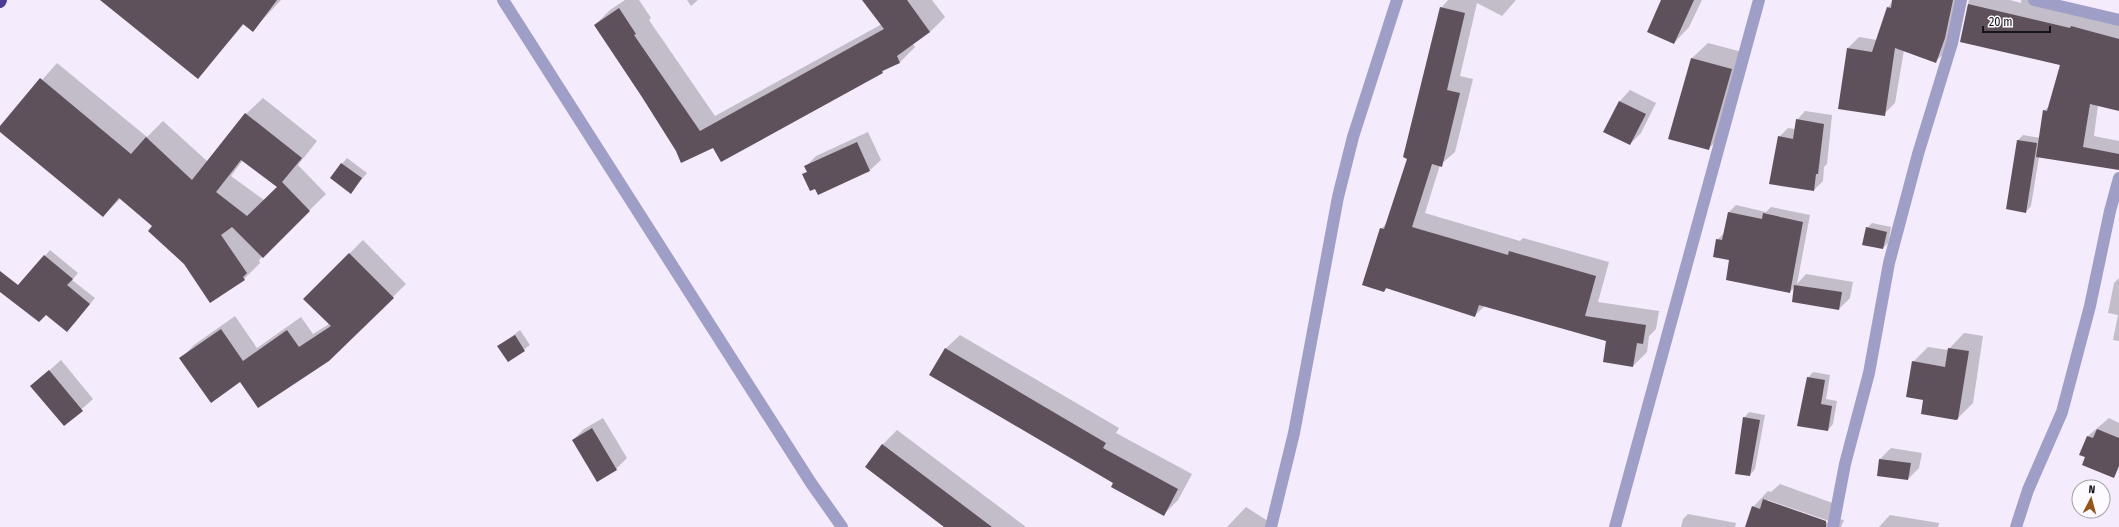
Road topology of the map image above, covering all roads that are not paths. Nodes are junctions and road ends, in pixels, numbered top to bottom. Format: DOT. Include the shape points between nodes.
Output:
graph roads {
  1 [pos="503,0"];
  2 [pos="1397,0"];
  3 [pos="1759,0"];
  4 [pos="1961,0"];
  5 [pos="2034,0"];
  6 [pos="2119,20"];
  7 [pos="2119,178"];
  8 [pos="2114,212"];
  9 [pos="842,527"];
  10 [pos="1272,527"];
  11 [pos="1615,527"];
  12 [pos="1833,527"];
  13 [pos="2016,527"];
  1 -- 9 [label="street" via="811,483"];
  2 -- 10 [label="street" via="1353,137 1338,197 1295,426"];
  3 -- 11 [label="street"];
  4 -- 12 [label="street" via="1952,43 1918,154 1889,263 1869,373 1845,464"];
  5 -- 6 [label="street"];
  7 -- 8 [label="street"];
  8 -- 13 [label="street" via="2062,412 2028,490"];
}
